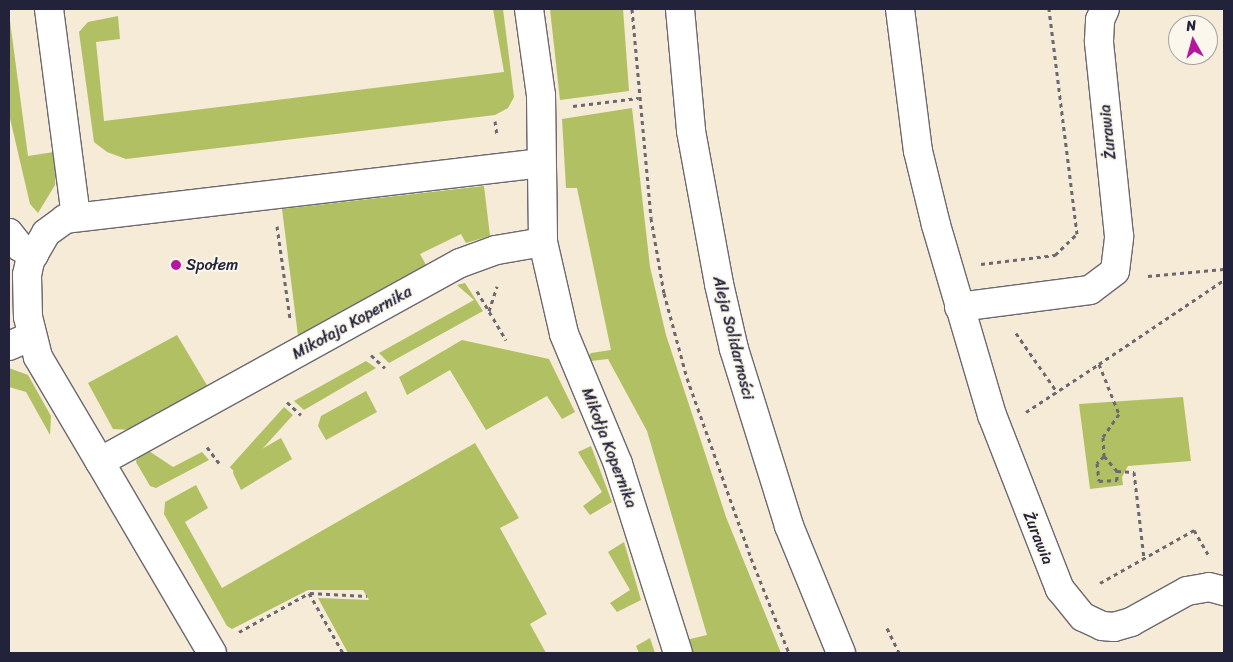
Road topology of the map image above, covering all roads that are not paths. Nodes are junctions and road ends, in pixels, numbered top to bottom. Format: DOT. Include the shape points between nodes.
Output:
graph roads {
  1 [pos="51,9"];
  2 [pos="529,9"];
  3 [pos="680,9"];
  4 [pos="900,9"];
  5 [pos="1105,9"];
  6 [pos="541,163"];
  7 [pos="76,216"];
  8 [pos="9,233"];
  9 [pos="543,242"];
  10 [pos="34,254"];
  11 [pos="959,307"];
  12 [pos="20,341"];
  13 [pos="100,462"];
  14 [pos="1224,591"];
  15 [pos="212,653"];
  16 [pos="678,653"];
  17 [pos="842,653"];
  1 -- 7 [label="street"];
  2 -- 6 [label="street" via="541,95"];
  3 -- 17 [label="street, Aleja Solidarności" via="691,131 732,340 789,526"];
  4 -- 11 [label="street, Żurawia" via="918,151"];
  5 -- 11 [label="street, Żurawia" via="1100,20 1099,41 1119,236 1115,271 1090,290"];
  6 -- 7 [label="street"];
  6 -- 9 [label="street"];
  7 -- 10 [label="street" via="55,225"];
  8 -- 10 [label="street" via="20,247"];
  9 -- 13 [label="street, Mikołaja Kopernika" via="496,250 460,263"];
  9 -- 16 [label="street, Mikołja Kopernika" via="564,334 618,464"];
  10 -- 12 [label="street"];
  11 -- 14 [label="street, Żurawia" via="1020,494 1053,574 1074,609 1093,622 1114,627 1131,622 1188,591 1209,587"];
  12 -- 13 [label="street" via="38,357"];
  13 -- 15 [label="street"];
}
